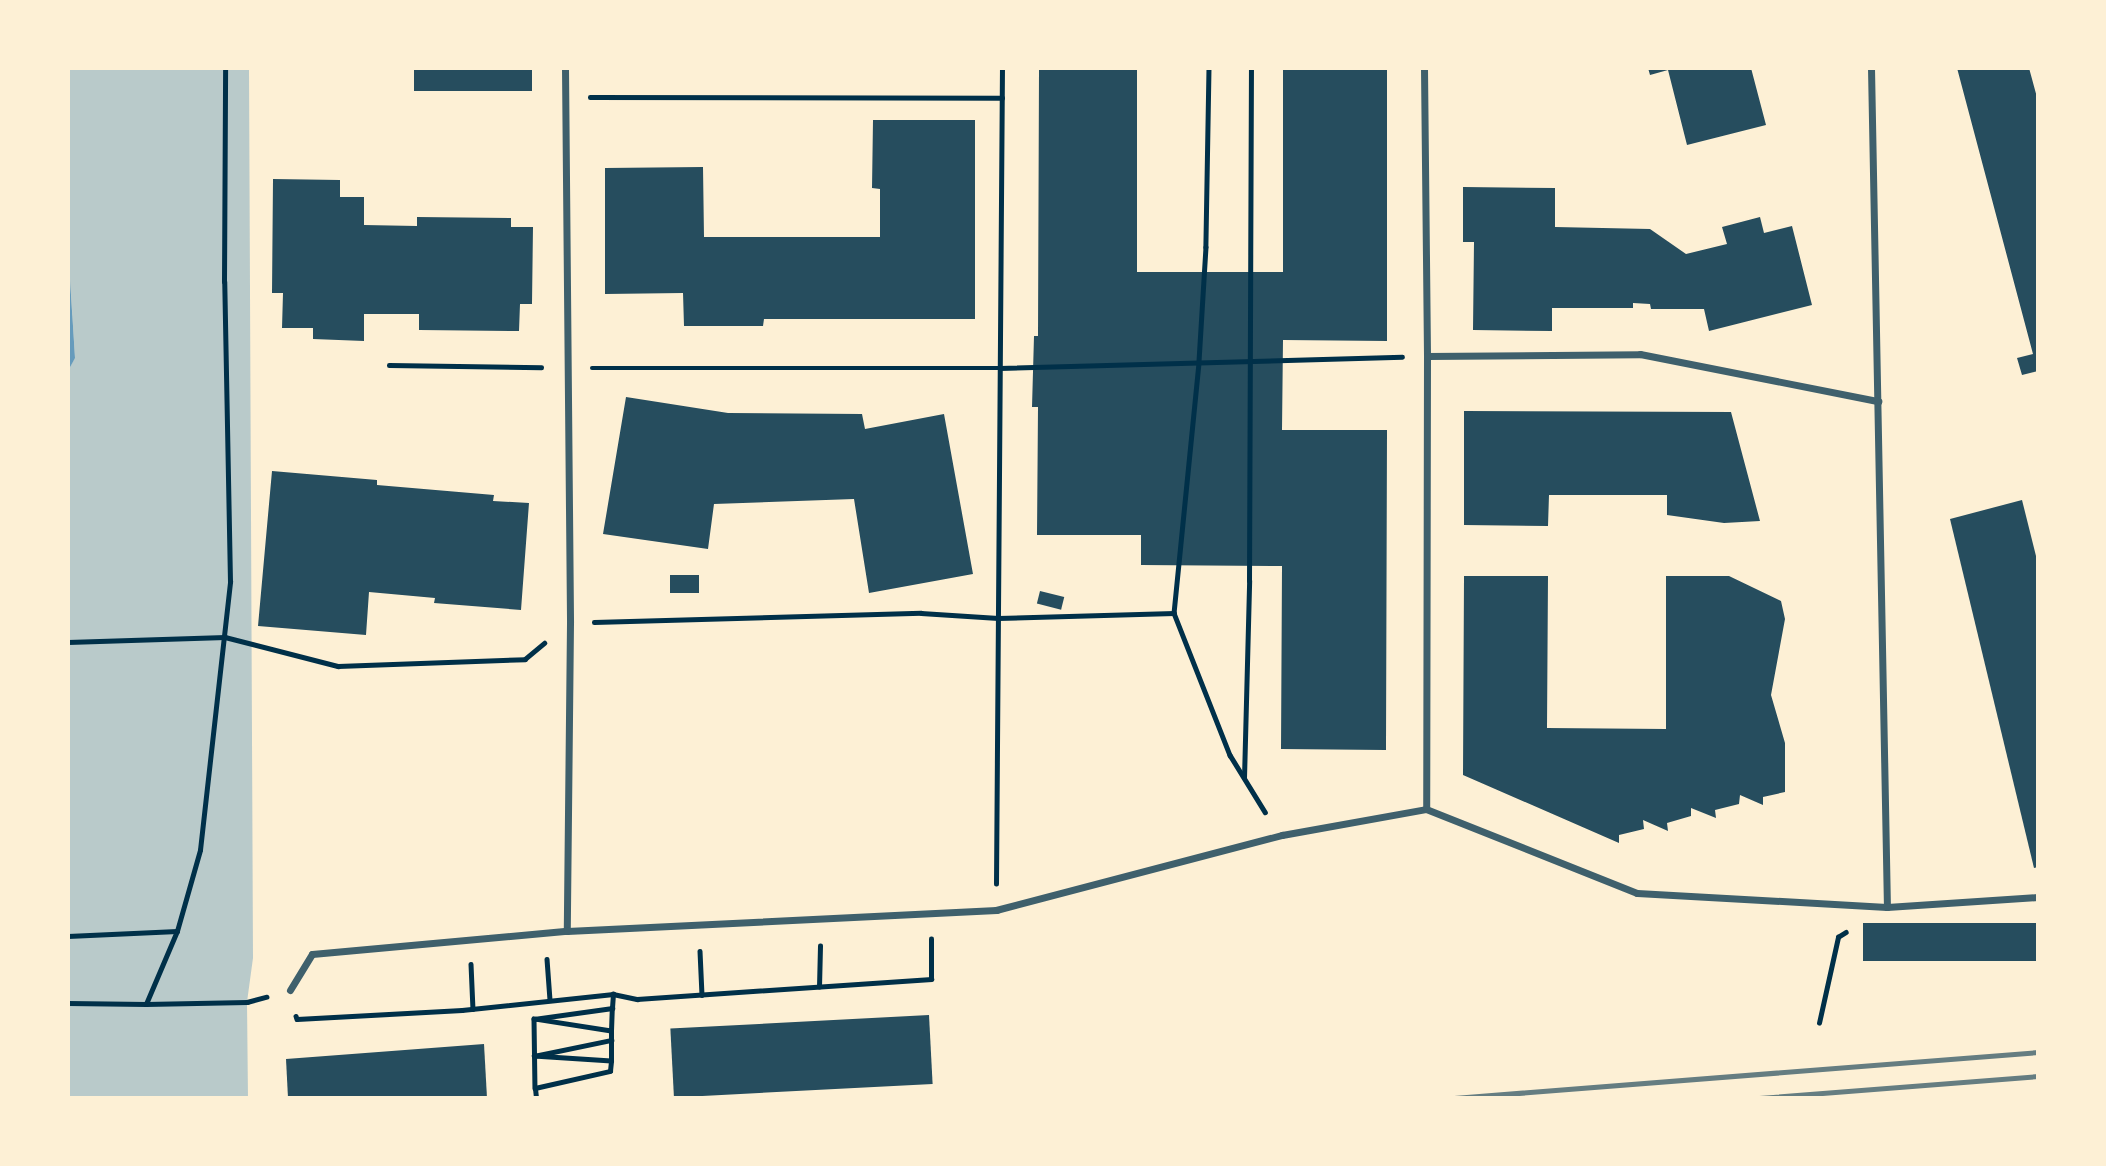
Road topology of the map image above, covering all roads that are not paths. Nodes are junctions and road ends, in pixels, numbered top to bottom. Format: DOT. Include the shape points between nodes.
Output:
graph roads {
  1 [pos="565,68"];
  2 [pos="1424,68"];
  3 [pos="1871,68"];
  4 [pos="1427,356"];
  5 [pos="1878,401"];
  6 [pos="1426,809"];
  7 [pos="2038,897"];
  8 [pos="1887,907"];
  9 [pos="567,931"];
  10 [pos="290,990"];
  1 -- 9 [label="street" via="570,622"];
  2 -- 4 [label="street"];
  3 -- 5 [label="street"];
  4 -- 5 [label="street" via="1640,354"];
  4 -- 6 [label="street"];
  5 -- 8 [label="street"];
  6 -- 8 [label="street" via="1637,893"];
  6 -- 9 [label="street" via="1282,835 996,910"];
  7 -- 8 [label="street"];
  9 -- 10 [label="street" via="312,954"];
}
